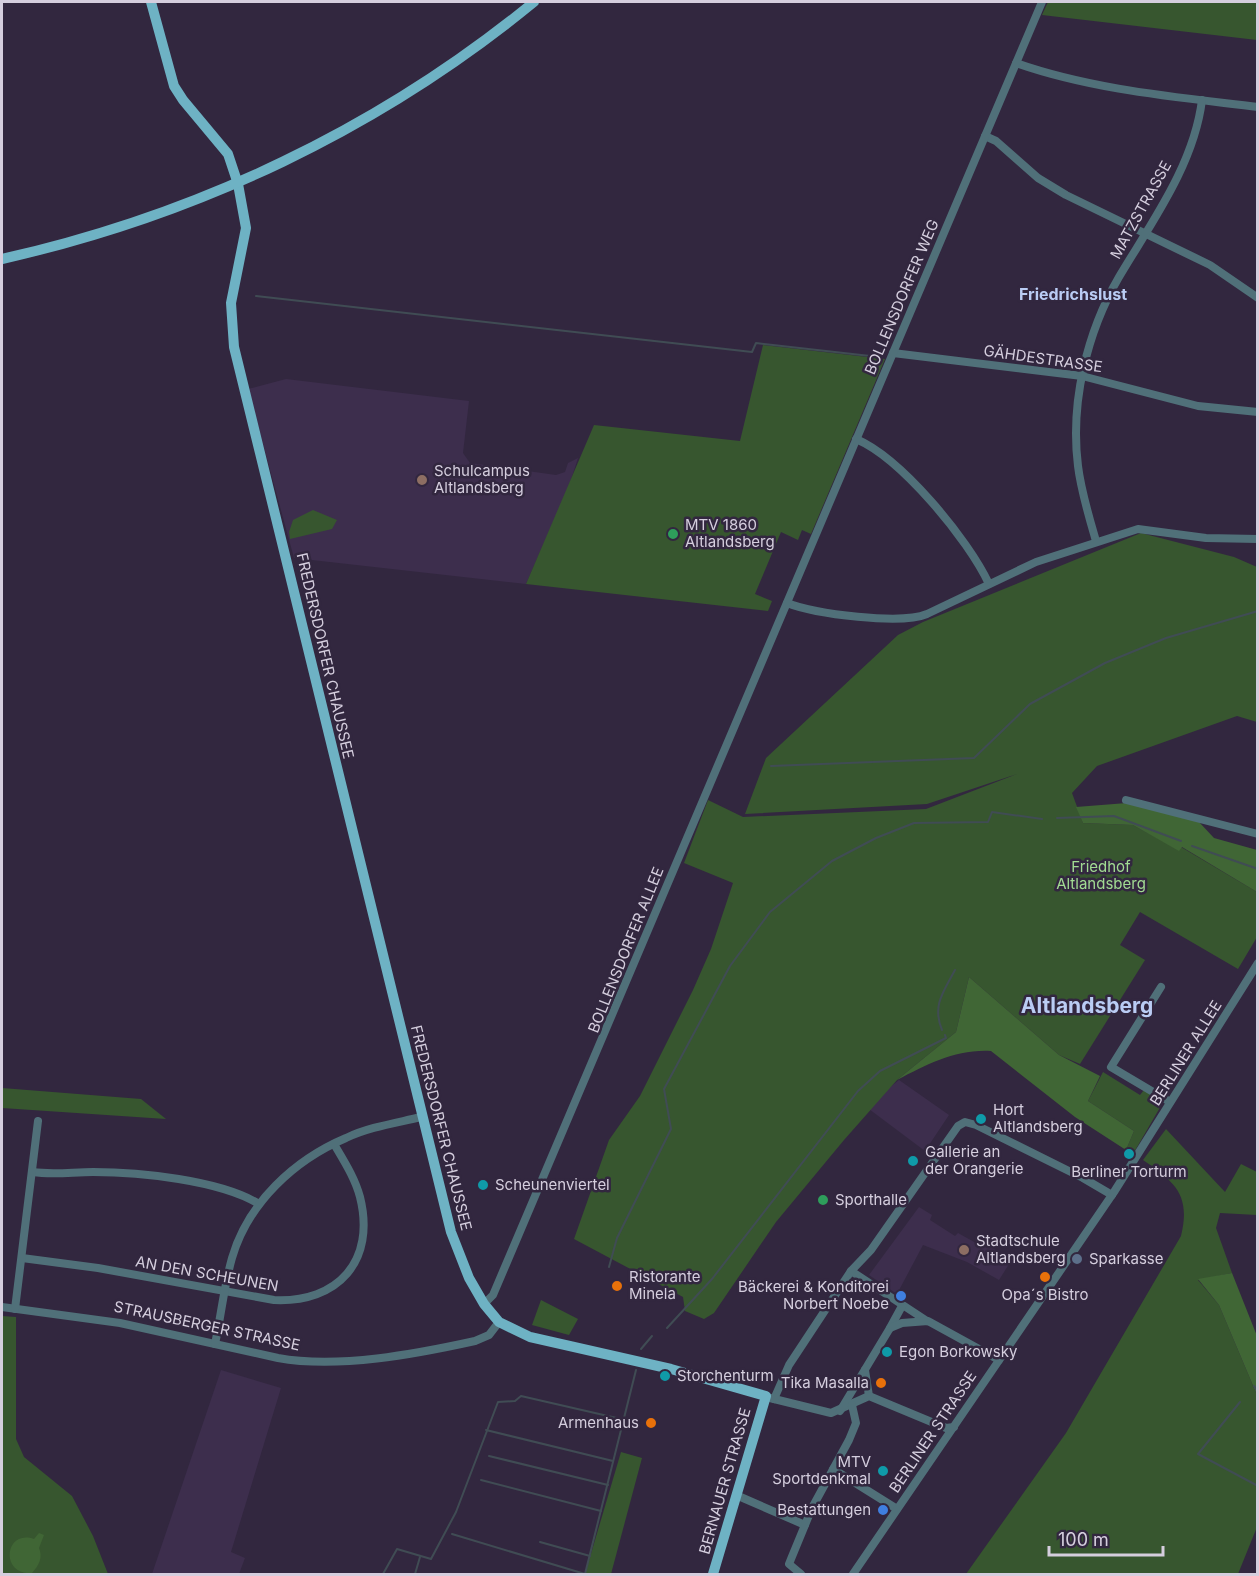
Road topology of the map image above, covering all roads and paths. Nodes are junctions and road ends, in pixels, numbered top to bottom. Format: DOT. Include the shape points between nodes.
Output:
graph roads {
  1 [pos="152,2"];
  2 [pos="534,2"];
  3 [pos="1042,2"];
  4 [pos="1016,63"];
  5 [pos="1202,100"];
  6 [pos="1257,107"];
  7 [pos="985,136"];
  8 [pos="238,184"];
  9 [pos="1147,234"];
  10 [pos="2,259"];
  11 [pos="1257,298"];
  12 [pos="893,353"];
  13 [pos="1082,376"];
  14 [pos="1257,412"];
  15 [pos="856,439"];
  16 [pos="1257,539"];
  17 [pos="1096,541"];
  18 [pos="989,584"];
  19 [pos="787,603"];
  20 [pos="1126,800"];
  21 [pos="1257,834"];
  22 [pos="1257,963"];
  23 [pos="1161,987"];
  24 [pos="1170,1102"];
  25 [pos="421,1117"];
  26 [pos="38,1121"];
  27 [pos="334,1144"];
  28 [pos="1137,1157"];
  29 [pos="33,1172"];
  30 [pos="1112,1196"];
  31 [pos="259,1204"];
  32 [pos="22,1258"];
  33 [pos="851,1271"];
  34 [pos="225,1293"];
  35 [pos="484,1304"];
  36 [pos="902,1306"];
  37 [pos="2,1307"];
  38 [pos="15,1309"];
  39 [pos="928,1321"];
  40 [pos="499,1322"];
  41 [pos="890,1328"];
  42 [pos="215,1344"];
  43 [pos="999,1360"];
  44 [pos="864,1370"];
  45 [pos="869,1396"];
  46 [pos="770,1397"];
  47 [pos="852,1405"];
  48 [pos="840,1411"];
  49 [pos="954,1427"];
  50 [pos="833,1469"];
  51 [pos="736,1495"];
  52 [pos="897,1509"];
  53 [pos="805,1525"];
  54 [pos="713,1575"];
  55 [pos="801,1575"];
  56 [pos="853,1575"];
  1 -- 8 [label="main road, FREDERSDORFER CHAUSSEE" via="174,86 228,154"];
  2 -- 8 [label="main road" via="398,100"];
  3 -- 4 [label="street, BOLLENSDORFER WEG"];
  4 -- 5 [label="street" via="1068,78"];
  4 -- 7 [label="street, BOLLENSDORFER WEG"];
  5 -- 6 [label="street"];
  5 -- 9 [label="street, MATZSTRASSE" via="1182,164"];
  7 -- 9 [label="street" via="1066,195"];
  7 -- 12 [label="street, BOLLENSDORFER WEG"];
  8 -- 10 [label="main road" via="132,225"];
  8 -- 25 [label="main road, FREDERSDORFER CHAUSSEE" via="246,228 231,303 234,347"];
  9 -- 11 [label="street" via="1210,265"];
  9 -- 13 [label="street, MATZSTRASSE" via="1101,312"];
  12 -- 13 [label="street, GÄHDESTRASSE"];
  12 -- 15 [label="street, BOLLENSDORFER WEG"];
  13 -- 14 [label="street, GÄHDESTRASSE" via="1198,406"];
  13 -- 17 [label="street, MATZSTRASSE" via="1076,423 1077,465"];
  15 -- 18 [label="street" via="873,447 932,504 974,557"];
  15 -- 19 [label="street, BOLLENSDORFER WEG"];
  16 -- 17 [label="street" via="1206,538 1145,528"];
  17 -- 18 [label="street"];
  18 -- 19 [label="street" via="909,619 816,610"];
  19 -- 35 [label="street, BOLLENSDORFER ALLEE" via="558,1144 493,1294"];
  20 -- 21 [label="street"];
  22 -- 24 [label="street, BERLINER ALLEE"];
  23 -- 24 [label="street" via="1111,1067"];
  24 -- 28 [label="street, BERLINER ALLEE"];
  25 -- 27 [label="street" via="360,1132"];
  25 -- 35 [label="main road, FREDERSDORFER CHAUSSEE" via="459,1255"];
  26 -- 29 [label="street"];
  27 -- 31 [label="street" via="287,1175"];
  27 -- 34 [label="street, AN DEN SCHEUNEN" via="353,1178 363,1212 363,1238 350,1271 322,1293 296,1300"];
  28 -- 30 [label="street, BERLINER STRASSE"];
  29 -- 31 [label="street" via="163,1177 231,1193"];
  29 -- 32 [label="street"];
  30 -- 33 [label="street" via="1083,1178 965,1122 868,1254"];
  30 -- 43 [label="street, BERLINER STRASSE"];
  31 -- 34 [label="street" via="235,1251"];
  32 -- 34 [label="street, AN DEN SCHEUNEN" via="98,1268"];
  32 -- 38 [label="street"];
  33 -- 36 [label="street"];
  33 -- 46 [label="street"];
  34 -- 42 [label="street"];
  35 -- 40 [label="main road, FREDERSDORFER CHAUSSEE"];
  36 -- 39 [label="street"];
  36 -- 41 [label="street"];
  37 -- 38 [label="street, STRAUSBERGER STRASSE"];
  38 -- 42 [label="street, STRAUSBERGER STRASSE" via="110,1321"];
  39 -- 41 [label="street"];
  39 -- 43 [label="street"];
  40 -- 42 [label="street, STRAUSBERGER STRASSE" via="489,1335 475,1341 345,1361 294,1361"];
  40 -- 46 [label="main road" via="530,1336"];
  41 -- 44 [label="street"];
  43 -- 49 [label="street, BERLINER STRASSE"];
  44 -- 45 [label="street"];
  44 -- 48 [label="street"];
  45 -- 47 [label="street"];
  45 -- 49 [label="street" via="946,1428"];
  46 -- 48 [label="street" via="820,1412"];
  46 -- 51 [label="main road, BERNAUER STRASSE"];
  47 -- 48 [label="street"];
  47 -- 50 [label="street" via="856,1423"];
  49 -- 52 [label="street, BERLINER STRASSE"];
  50 -- 52 [label="street"];
  50 -- 53 [label="street"];
  51 -- 53 [label="street"];
  51 -- 54 [label="main road, BERNAUER STRASSE"];
  52 -- 56 [label="street, BERLINER STRASSE"];
  53 -- 55 [label="street" via="789,1564"];
}
